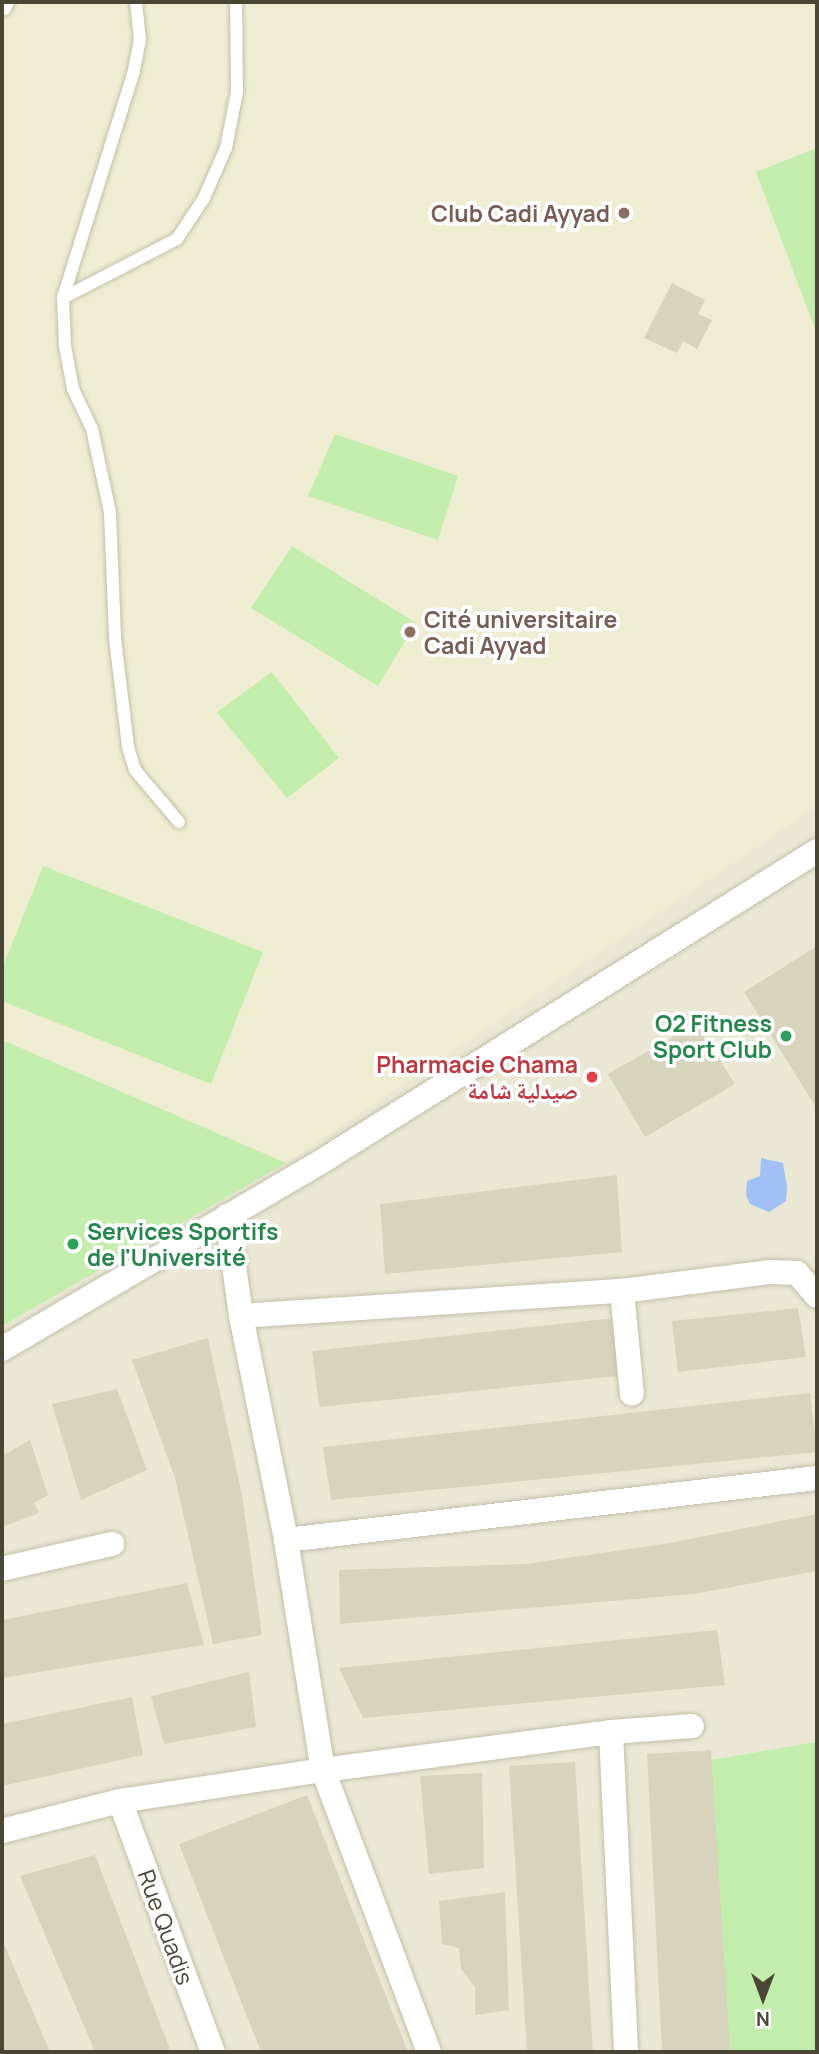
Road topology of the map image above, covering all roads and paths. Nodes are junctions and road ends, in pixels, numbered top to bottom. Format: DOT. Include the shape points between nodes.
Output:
graph roads {
  1 [pos="136,2"];
  2 [pos="236,2"];
  3 [pos="63,298"];
  4 [pos="180,822"];
  5 [pos="817,851"];
  6 [pos="228,1216"];
  7 [pos="622,1291"];
  8 [pos="817,1296"];
  9 [pos="241,1316"];
  10 [pos="2,1349"];
  11 [pos="632,1394"];
  12 [pos="817,1478"];
  13 [pos="286,1540"];
  14 [pos="112,1544"];
  15 [pos="2,1569"];
  16 [pos="692,1726"];
  17 [pos="611,1732"];
  18 [pos="323,1770"];
  19 [pos="120,1801"];
  20 [pos="2,1830"];
  21 [pos="212,2052"];
  22 [pos="429,2052"];
  23 [pos="626,2052"];
  1 -- 3 [label="lane" via="140,39 134,71"];
  2 -- 3 [label="lane" via="237,92 226,148 204,198 177,239"];
  3 -- 4 [label="lane" via="73,389 92,429 110,512 115,639 128,747 135,770"];
  5 -- 6 [label="street"];
  6 -- 9 [label="street"];
  6 -- 10 [label="street"];
  7 -- 8 [label="street" via="771,1272 797,1273"];
  7 -- 9 [label="street"];
  7 -- 11 [label="street"];
  9 -- 13 [label="street"];
  12 -- 13 [label="street"];
  13 -- 18 [label="street"];
  14 -- 15 [label="street"];
  16 -- 17 [label="street"];
  17 -- 18 [label="street"];
  17 -- 23 [label="street"];
  18 -- 19 [label="street"];
  18 -- 22 [label="street"];
  19 -- 20 [label="street"];
  19 -- 21 [label="street, Rue Quadis"];
}
